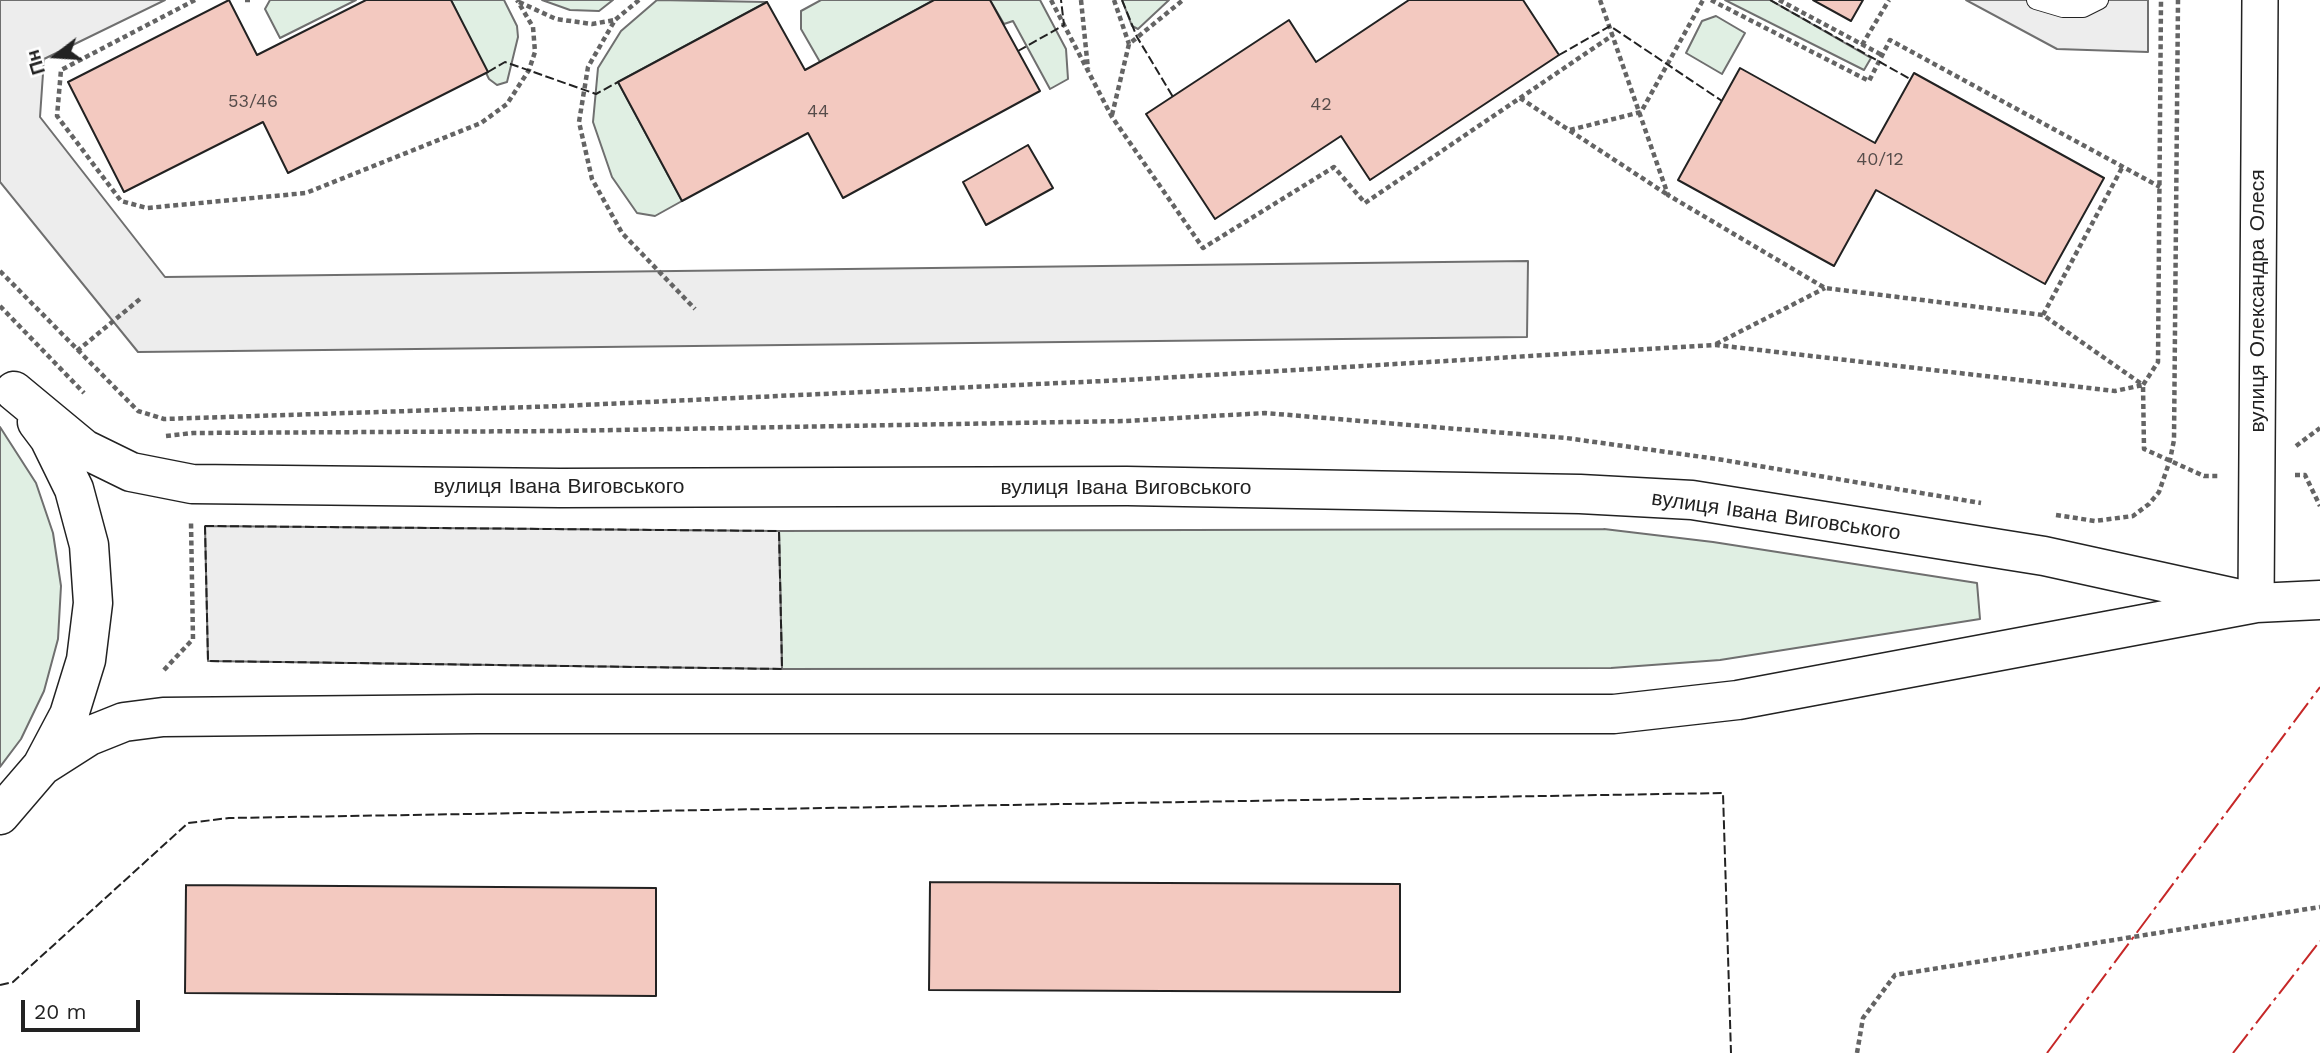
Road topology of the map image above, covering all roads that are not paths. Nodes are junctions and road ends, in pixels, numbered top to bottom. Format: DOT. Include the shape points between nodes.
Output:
graph roads {
  1 [pos="2036,0"];
  2 [pos="2099,0"];
  3 [pos="2260,0"];
  4 [pos="7,385"];
  5 [pos="2320,600"];
  6 [pos="2256,603"];
  7 [pos="42,766"];
  8 [pos="0,815"];
  1 -- 2 [label="lane" via="2083,8"];
  3 -- 6 [label="street, вулиця Олександра Олеся"];
  4 -- 6 [label="main road, вулиця Івана Виговського" via="84,449 131,472 192,484 1126,486 1692,500 2044,556"];
  4 -- 7 [label="main road" via="49,438 74,489 89,545 93,603 86,660 69,715"];
  5 -- 6 [label="main road, вулиця Івана Виговського"];
  6 -- 7 [label="main road, вулиця Івана Виговського" via="1738,700 1614,714 163,717 124,722 89,736"];
  7 -- 8 [label="main road"];
}
